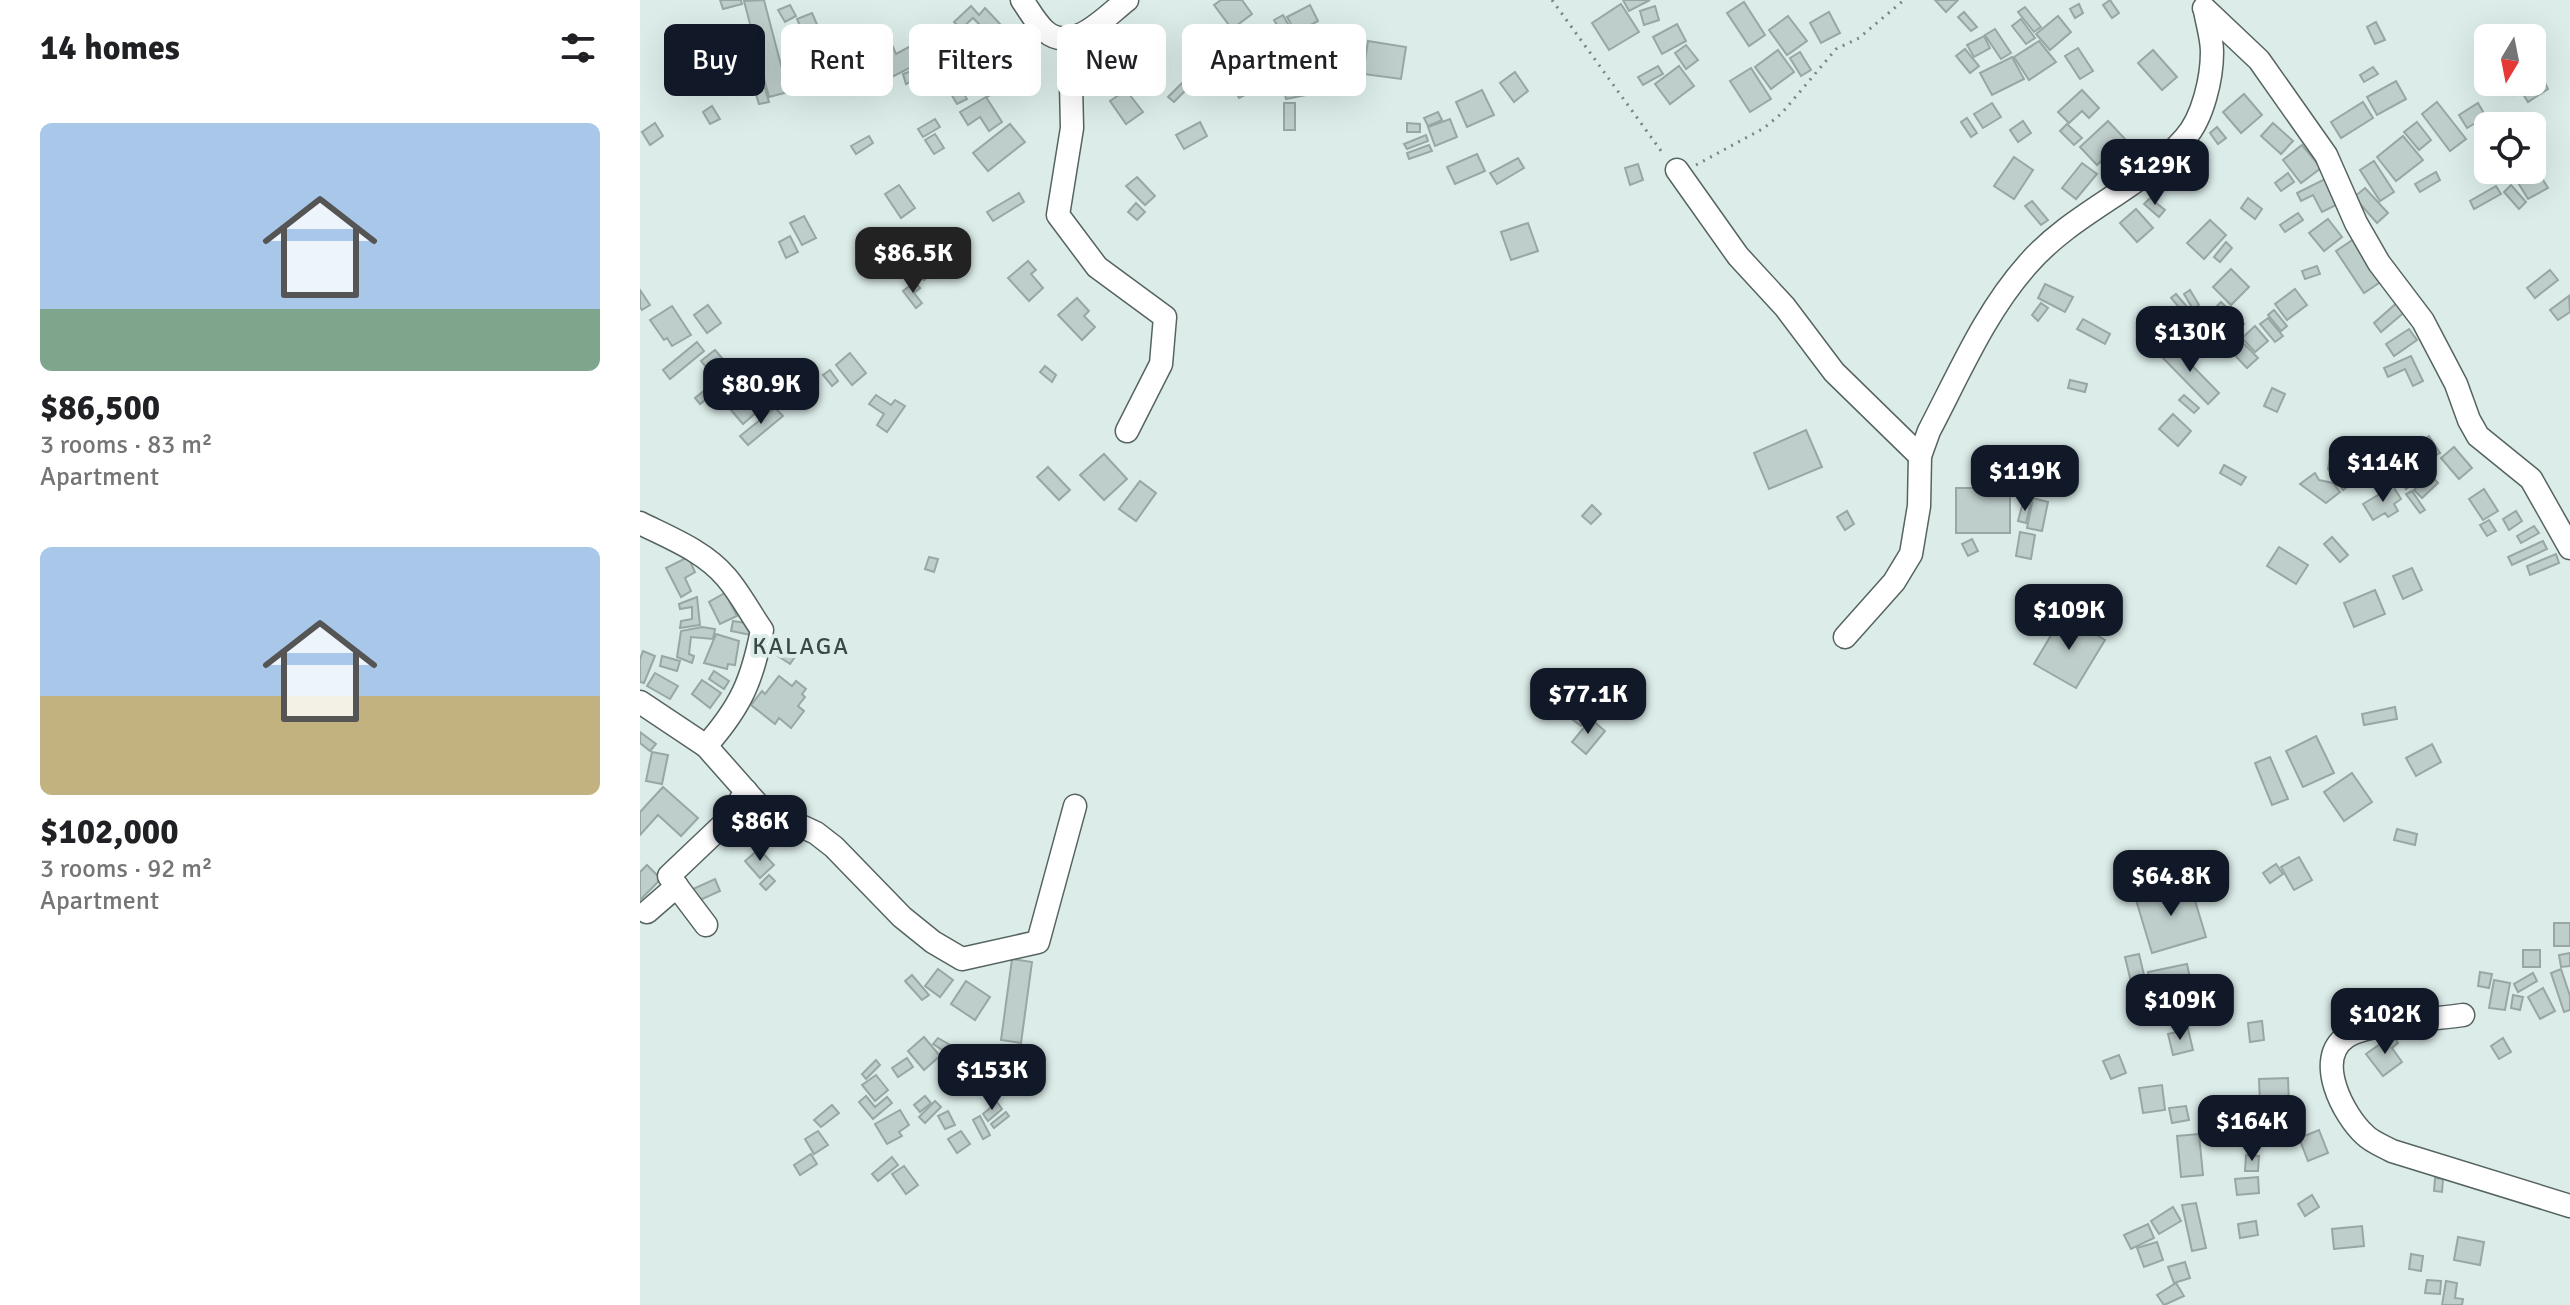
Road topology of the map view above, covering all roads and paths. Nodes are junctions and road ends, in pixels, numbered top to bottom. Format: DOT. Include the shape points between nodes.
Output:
graph roads {
  1 [pos="1022,0"];
  2 [pos="1127,0"];
  3 [pos="1552,0"];
  4 [pos="1904,0"];
  5 [pos="2203,5"];
  6 [pos="1096,24"];
  7 [pos="1057,37"];
  8 [pos="1071,96"];
  9 [pos="1677,170"];
  10 [pos="1127,431"];
  11 [pos="1920,456"];
  12 [pos="640,523"];
  13 [pos="2570,548"];
  14 [pos="1845,637"];
  15 [pos="640,702"];
  16 [pos="706,746"];
  17 [pos="746,791"];
  18 [pos="1075,806"];
  19 [pos="677,886"];
  20 [pos="647,912"];
  21 [pos="706,925"];
  22 [pos="2463,1015"];
  23 [pos="2570,1206"];
  1 -- 7 [label="street" via="1043,30"];
  2 -- 6 [label="street"];
  3 -- 9 [label="path"];
  4 -- 9 [label="path" via="1859,38 1836,49 1764,128 1689,169"];
  5 -- 11 [label="street" via="2212,51 2200,111 2188,136 2163,161 2061,231 2015,279 1989,318"];
  5 -- 13 [label="street" via="2259,60 2326,155 2379,263 2423,321 2478,436 2531,479"];
  8 -- 10 [label="street" via="1072,128 1058,215 1097,267 1165,317 1161,364"];
  9 -- 11 [label="street" via="1738,256 1834,372"];
  11 -- 14 [label="street" via="1911,554 1894,582"];
  12 -- 16 [label="street" via="711,562 762,630 748,686"];
  15 -- 16 [label="street"];
  16 -- 17 [label="street"];
  17 -- 18 [label="street" via="768,811 816,833 902,917 962,959 1038,942"];
  17 -- 19 [label="street" via="729,819 669,876"];
  19 -- 20 [label="street"];
  19 -- 21 [label="street"];
  22 -- 23 [label="street" via="2346,1037 2334,1050 2333,1074 2348,1116 2367,1137 2392,1151"];
}
